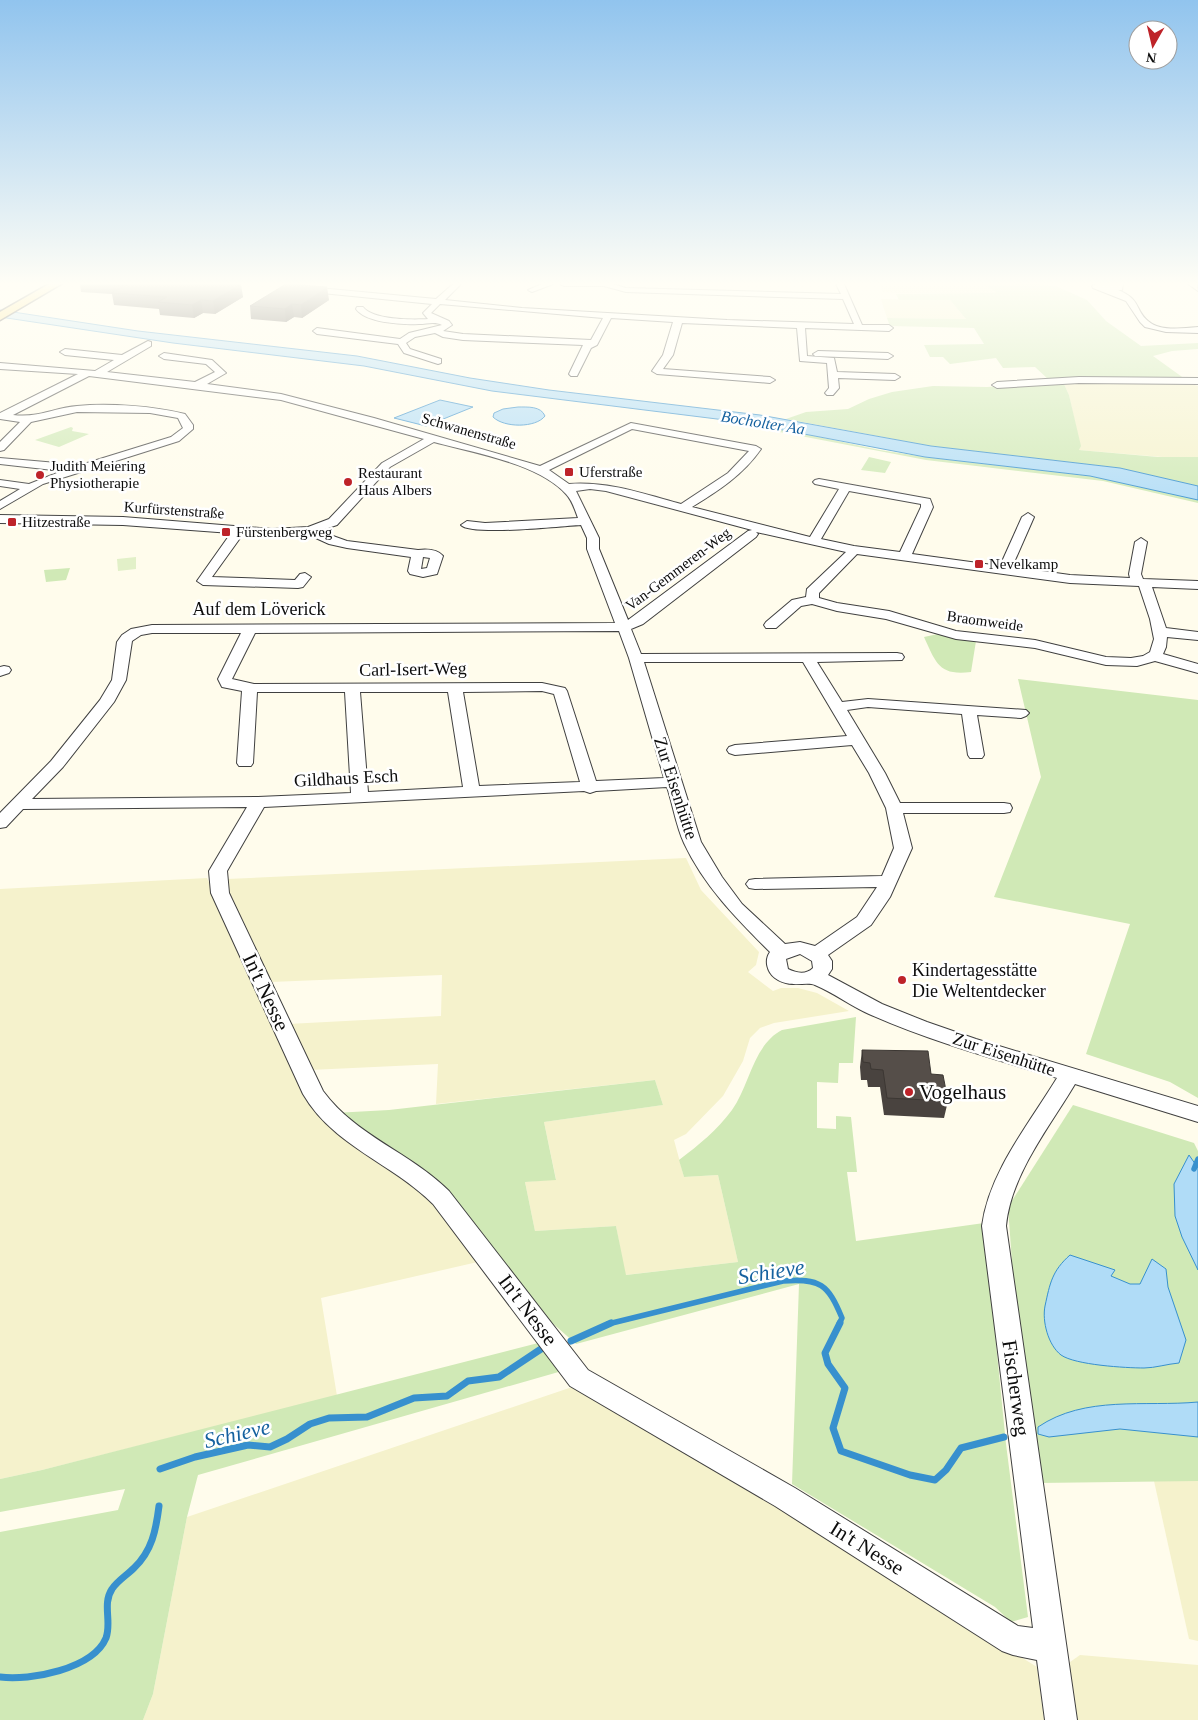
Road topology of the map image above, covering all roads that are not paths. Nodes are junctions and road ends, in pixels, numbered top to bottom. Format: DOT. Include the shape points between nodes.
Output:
graph roads {
  1 [pos="110,364"];
  2 [pos="183,364"];
  3 [pos="214,364"];
  4 [pos="579,364"];
  5 [pos="662,364"];
  6 [pos="832,364"];
  7 [pos="0,366"];
  8 [pos="93,373"];
  9 [pos="574,374"];
  10 [pos="833,375"];
  11 [pos="895,377"];
  12 [pos="153,380"];
  13 [pos="770,380"];
  14 [pos="1198,381"];
  15 [pos="196,385"];
  16 [pos="997,385"];
  17 [pos="830,393"];
  18 [pos="2,416"];
  19 [pos="28,420"];
  20 [pos="433,438"];
  21 [pos="0,448"];
  22 [pos="0,461"];
  23 [pos="541,470"];
  24 [pos="72,471"];
  25 [pos="818,482"];
  26 [pos="0,483"];
  27 [pos="29,487"];
  28 [pos="846,487"];
  29 [pos="568,488"];
  30 [pos="0,506"];
  31 [pos="682,509"];
  32 [pos="1028,517"];
  33 [pos="0,519"];
  34 [pos="586,521"];
  35 [pos="467,525"];
  36 [pos="240,530"];
  37 [pos="309,530"];
  38 [pos="752,534"];
  39 [pos="814,540"];
  40 [pos="1141,542"];
  41 [pos="854,550"];
  42 [pos="418,554"];
  43 [pos="904,557"];
  44 [pos="1005,570"];
  45 [pos="305,577"];
  46 [pos="1140,582"];
  47 [pos="1198,584"];
  48 [pos="813,600"];
  49 [pos="771,625"];
  50 [pos="623,627"];
  51 [pos="250,628"];
  52 [pos="1161,632"];
  53 [pos="1198,636"];
  54 [pos="1154,656"];
  55 [pos="807,657"];
  56 [pos="897,657"];
  57 [pos="636,658"];
  58 [pos="1198,669"];
  59 [pos="455,687"];
  60 [pos="250,688"];
  61 [pos="352,688"];
  62 [pos="837,707"];
  63 [pos="969,710"];
  64 [pos="1021,713"];
  65 [pos="857,740"];
  66 [pos="735,750"];
  67 [pos="976,755"];
  68 [pos="245,763"];
  69 [pos="675,782"];
  70 [pos="590,788"];
  71 [pos="472,793"];
  72 [pos="360,798"];
  73 [pos="258,802"];
  74 [pos="19,804"];
  75 [pos="894,808"];
  76 [pos="1004,808"];
  77 [pos="0,823"];
  78 [pos="888,880"];
  79 [pos="755,884"];
  80 [pos="782,952"];
  81 [pos="817,954"];
  82 [pos="816,977"];
  83 [pos="1070,1075"];
  84 [pos="1198,1114"];
  85 [pos="1051,1647"];
  86 [pos="1061,1720"];
  1 -- 8 [label="street"];
  2 -- 12 [label="street"];
  3 -- 15 [label="street" via="221,373"];
  4 -- 9 [label="street"];
  5 -- 13 [label="street" via="657,371"];
  6 -- 10 [label="street"];
  7 -- 8 [label="street, Schwanenstraße"];
  8 -- 12 [label="street, Schwanenstraße"];
  8 -- 18 [label="street"];
  10 -- 11 [label="street"];
  10 -- 17 [label="street" via="834,388"];
  12 -- 15 [label="street, Schwanenstraße"];
  14 -- 16 [label="street" via="1079,380"];
  15 -- 20 [label="street, Schwanenstraße" via="298,401"];
  18 -- 19 [label="street"];
  19 -- 21 [label="street"];
  19 -- 24 [label="street" via="77,409 96,409 160,411 181,416 187,421 188,429 175,439"];
  20 -- 23 [label="street, Schwanenstraße"];
  20 -- 37 [label="street, Kurfürstenstraße" via="386,466 332,522"];
  22 -- 24 [label="street" via="57,466"];
  23 -- 29 [label="street, Schwanenstraße"];
  23 -- 31 [label="street" via="631,426 756,449 716,487"];
  24 -- 27 [label="street"];
  25 -- 28 [label="street"];
  26 -- 27 [label="street"];
  27 -- 30 [label="street"];
  28 -- 39 [label="street"];
  28 -- 43 [label="street" via="926,501 927,506"];
  29 -- 31 [label="street" via="607,488"];
  29 -- 34 [label="street, Schwanenstraße" via="578,501"];
  31 -- 39 [label="street"];
  32 -- 44 [label="street"];
  33 -- 36 [label="street, Kurfürstenstraße" via="122,521"];
  34 -- 35 [label="street" via="485,527"];
  34 -- 50 [label="street, Schwanenstraße" via="594,538 593,549"];
  36 -- 37 [label="street, Kurfürstenstraße" via="286,533"];
  36 -- 45 [label="street" via="204,581 298,584"];
  37 -- 42 [label="street" via="337,542"];
  38 -- 50 [label="street, Van-Gemmeren-Weg" via="638,621"];
  39 -- 41 [label="street"];
  40 -- 46 [label="street" via="1135,574"];
  41 -- 43 [label="street"];
  41 -- 48 [label="street" via="812,592"];
  43 -- 44 [label="street"];
  44 -- 46 [label="street" via="1070,579"];
  46 -- 47 [label="street"];
  46 -- 52 [label="street"];
  48 -- 49 [label="street" via="797,603"];
  48 -- 54 [label="street, Braomweide" via="955,635 1033,644 1096,659 1130,662"];
  50 -- 51 [label="street, Auf dem Löverick"];
  50 -- 57 [label="street, Zur Eisenhütte"];
  51 -- 60 [label="street, Carl-Isert-Weg" via="225,679 227,684"];
  51 -- 74 [label="street, Auf dem Löverick" via="152,629 127,636 119,680 107,702 57,764"];
  52 -- 53 [label="street"];
  52 -- 54 [label="street" via="1160,648"];
  54 -- 58 [label="street"];
  55 -- 56 [label="street"];
  55 -- 57 [label="street"];
  55 -- 62 [label="street"];
  57 -- 69 [label="street, Zur Eisenhütte"];
  59 -- 61 [label="street, Carl-Isert-Weg"];
  59 -- 70 [label="street, Carl-Isert-Weg" via="542,687 560,691"];
  59 -- 71 [label="street"];
  60 -- 61 [label="street, Carl-Isert-Weg"];
  60 -- 68 [label="street"];
  61 -- 72 [label="street"];
  62 -- 63 [label="street" via="868,703"];
  62 -- 65 [label="street"];
  63 -- 64 [label="street"];
  63 -- 67 [label="street"];
  65 -- 66 [label="street"];
  65 -- 75 [label="street"];
  69 -- 70 [label="street, Gildhaus Esch"];
  69 -- 80 [label="street, Zur Eisenhütte" via="692,842 714,879 736,908"];
  70 -- 71 [label="street, Gildhaus Esch"];
  71 -- 72 [label="street, Gildhaus Esch"];
  72 -- 73 [label="street, Gildhaus Esch"];
  73 -- 74 [label="street, Gildhaus Esch"];
  73 -- 85 [label="street, In't Nesse" via="218,871 220,893 314,1094 332,1118 434,1190 579,1378 794,1503 1013,1640"];
  74 -- 77 [label="street, Auf dem Löverick"];
  75 -- 76 [label="street"];
  75 -- 78 [label="street" via="903,848"];
  78 -- 79 [label="street"];
  78 -- 81 [label="street" via="881,897 864,921"];
  80 -- 81 [label="street" via="800,948"];
  80 -- 82 [label="street, Zur Eisenhütte" via="775,962 782,973 798,980"];
  81 -- 82 [label="street" via="824,966"];
  82 -- 83 [label="street, Zur Eisenhütte" via="920,1027"];
  83 -- 84 [label="street, Zur Eisenhütte"];
  83 -- 85 [label="street, Fischerweg" via="1006,1184 997,1205 994,1226"];
  85 -- 86 [label="street, Fischerweg"];
}
